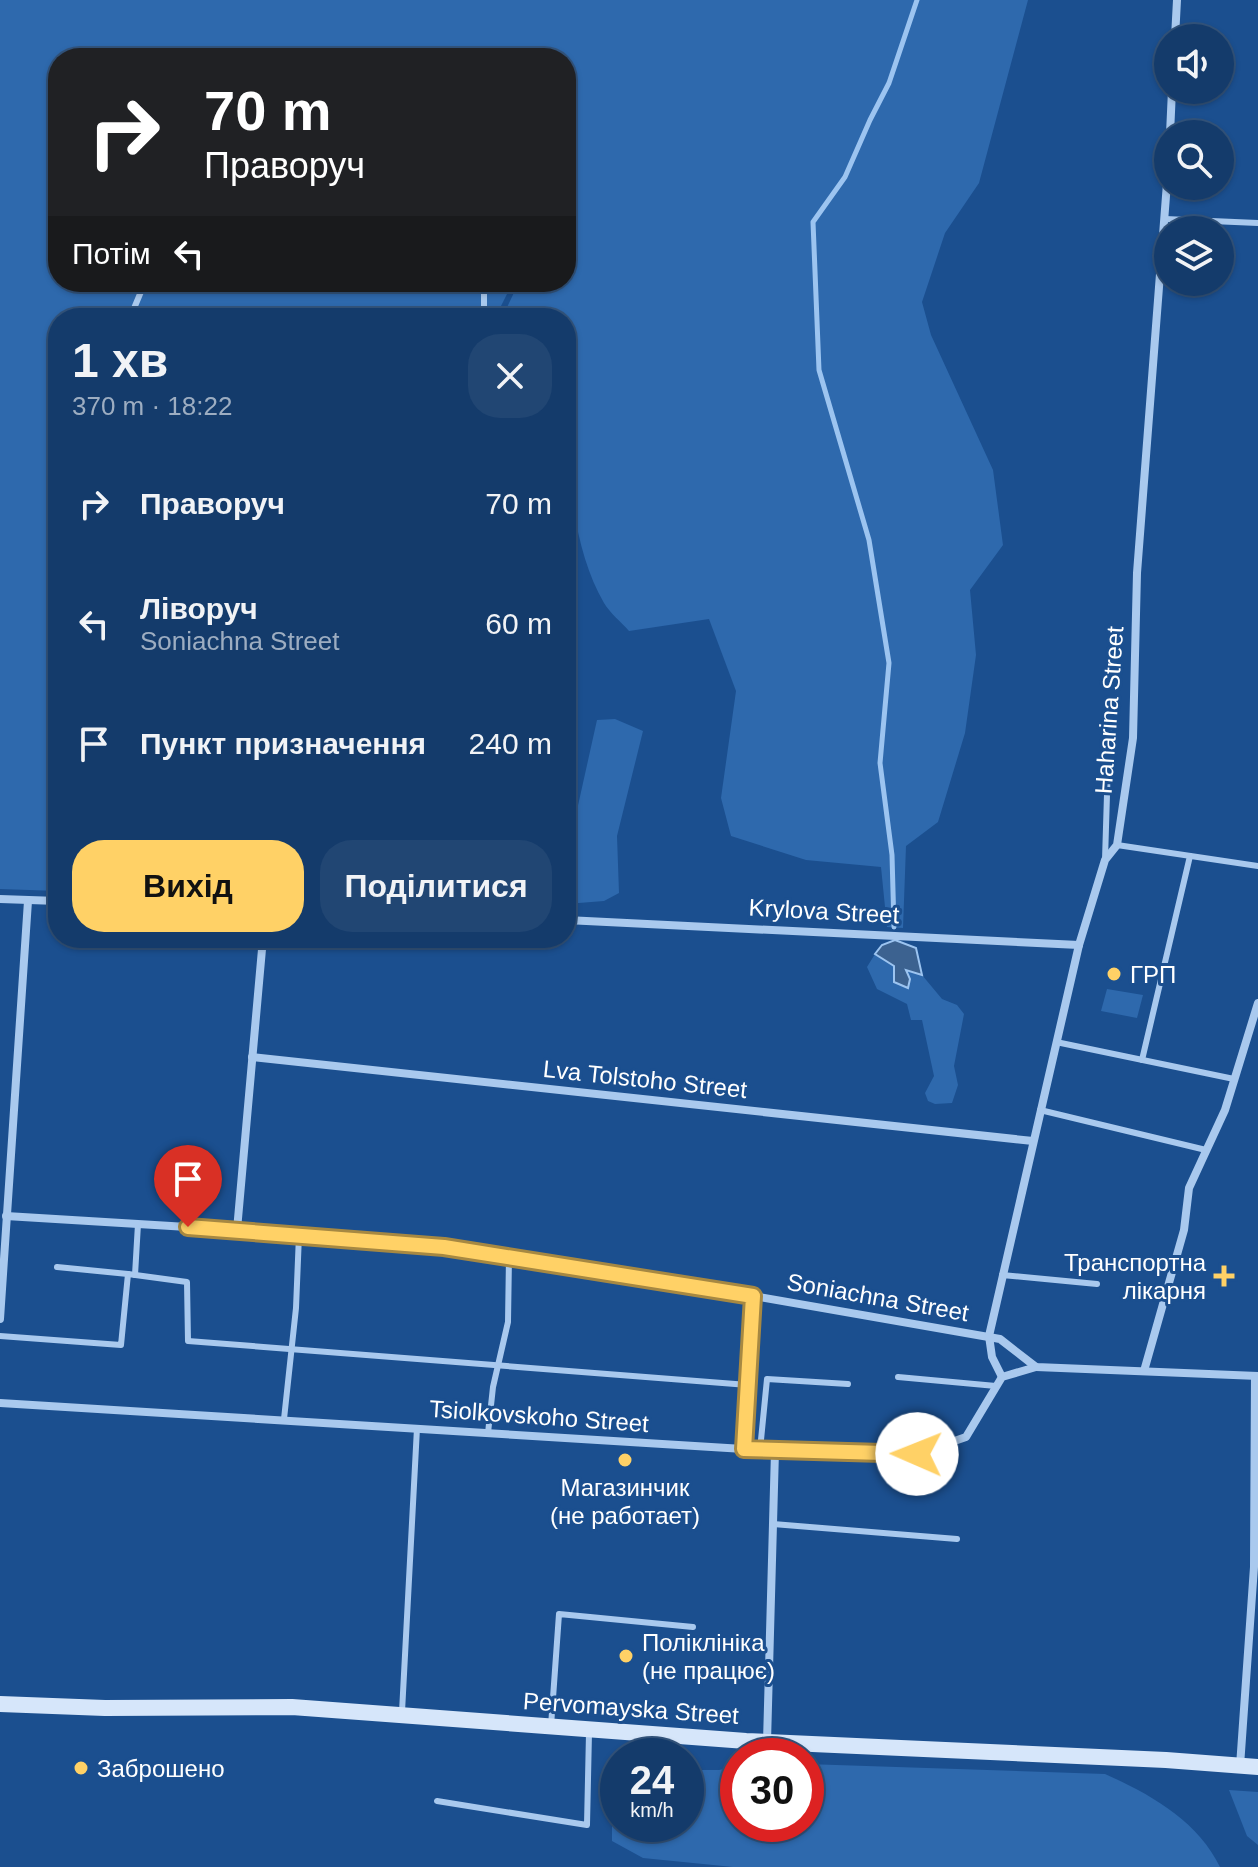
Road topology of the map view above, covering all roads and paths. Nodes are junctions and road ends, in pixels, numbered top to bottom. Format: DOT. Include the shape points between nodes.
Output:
graph roads {
  1 [pos="1177,0"];
  2 [pos="1176,24"];
  3 [pos="1234,222"];
  4 [pos="1258,223"];
  5 [pos="1159,296"];
  6 [pos="1109,729"];
  7 [pos="1117,845"];
  8 [pos="1190,856"];
  9 [pos="1105,860"];
  10 [pos="1258,866"];
  11 [pos="0,899"];
  12 [pos="28,901"];
  13 [pos="48,901"];
  14 [pos="576,920"];
  15 [pos="1079,945"];
  16 [pos="262,948"];
  17 [pos="1258,1003"];
  18 [pos="1056,1042"];
  19 [pos="252,1057"];
  20 [pos="1142,1060"];
  21 [pos="1234,1079"];
  22 [pos="1040,1110"];
  23 [pos="1033,1141"];
  24 [pos="1206,1150"];
  25 [pos="6,1216"];
  26 [pos="138,1224"];
  27 [pos="237,1230"];
  28 [pos="299,1235"];
  29 [pos="3,1238"];
  30 [pos="509,1257"];
  31 [pos="57,1267"];
  32 [pos="132,1274"];
  33 [pos="1002,1275"];
  34 [pos="1097,1284"];
  35 [pos="753,1296"];
  36 [pos="0,1319"];
  37 [pos="0,1336"];
  38 [pos="989,1336"];
  39 [pos="292,1348"];
  40 [pos="497,1367"];
  41 [pos="1036,1367"];
  42 [pos="1144,1371"];
  43 [pos="1257,1376"];
  44 [pos="898,1377"];
  45 [pos="1002,1377"];
  46 [pos="848,1384"];
  47 [pos="748,1385"];
  48 [pos="996,1386"];
  49 [pos="0,1403"];
  50 [pos="284,1419"];
  51 [pos="417,1428"];
  52 [pos="488,1433"];
  53 [pos="1256,1445"];
  54 [pos="744,1449"];
  55 [pos="760,1450"];
  56 [pos="775,1451"];
  57 [pos="773,1524"];
  58 [pos="957,1539"];
  59 [pos="1256,1567"];
  60 [pos="1254,1612"];
  61 [pos="693,1627"];
  62 [pos="0,1704"];
  63 [pos="401,1715"];
  64 [pos="551,1726"];
  65 [pos="589,1729"];
  66 [pos="767,1738"];
  67 [pos="720,1739"];
  68 [pos="824,1745"];
  69 [pos="1240,1766"];
  70 [pos="1258,1767"];
  71 [pos="437,1801"];
  1 -- 2 [label="street"];
  3 -- 4 [label="lane"];
  5 -- 7 [label="street, Haharina Street" via="1137,573 1133,738"];
  6 -- 9 [label="lane"];
  7 -- 8 [label="lane"];
  7 -- 9 [label="street"];
  8 -- 10 [label="lane"];
  8 -- 20 [label="lane"];
  9 -- 15 [label="street"];
  11 -- 12 [label="street"];
  12 -- 13 [label="street"];
  12 -- 25 [label="street"];
  14 -- 15 [label="street, Krylova Street"];
  15 -- 18 [label="street"];
  16 -- 19 [label="street"];
  17 -- 21 [label="street"];
  18 -- 20 [label="lane"];
  18 -- 22 [label="street"];
  19 -- 23 [label="street, Lva Tolstoho Street"];
  19 -- 27 [label="street"];
  20 -- 21 [label="lane"];
  21 -- 24 [label="street"];
  22 -- 23 [label="street"];
  22 -- 24 [label="lane"];
  23 -- 33 [label="street"];
  24 -- 42 [label="street" via="1189,1188 1184,1230"];
  25 -- 26 [label="street, Soniachna Street"];
  25 -- 29 [label="street"];
  26 -- 27 [label="street, Soniachna Street"];
  26 -- 32 [label="lane"];
  27 -- 28 [label="street, Soniachna Street"];
  28 -- 30 [label="street, Soniachna Street"];
  28 -- 39 [label="lane"];
  29 -- 36 [label="street"];
  30 -- 35 [label="street, Soniachna Street"];
  30 -- 40 [label="lane" via="508,1322"];
  31 -- 32 [label="lane"];
  32 -- 37 [label="lane" via="121,1345"];
  32 -- 39 [label="lane" via="187,1282 188,1341"];
  33 -- 34 [label="lane"];
  33 -- 38 [label="street"];
  35 -- 38 [label="street, Soniachna Street"];
  35 -- 47 [label="lane"];
  38 -- 41 [label="street, Soniachna Street"];
  38 -- 45 [label="street"];
  39 -- 40 [label="lane"];
  39 -- 50 [label="lane"];
  40 -- 47 [label="lane"];
  40 -- 52 [label="lane"];
  41 -- 42 [label="street"];
  41 -- 45 [label="street"];
  42 -- 43 [label="street"];
  43 -- 53 [label="street"];
  44 -- 48 [label="lane"];
  45 -- 48 [label="street, Tsiolkovskoho Street"];
  46 -- 55 [label="lane" via="767,1379"];
  47 -- 54 [label="lane"];
  48 -- 56 [label="street, Tsiolkovskoho Street" via="966,1437 917,1454"];
  49 -- 50 [label="street, Tsiolkovskoho Street"];
  50 -- 51 [label="street, Tsiolkovskoho Street"];
  51 -- 52 [label="street, Tsiolkovskoho Street"];
  51 -- 63 [label="lane"];
  52 -- 54 [label="street, Tsiolkovskoho Street"];
  53 -- 59 [label="street"];
  54 -- 55 [label="street, Tsiolkovskoho Street"];
  55 -- 56 [label="street, Tsiolkovskoho Street"];
  56 -- 57 [label="street"];
  57 -- 58 [label="lane"];
  57 -- 66 [label="street"];
  59 -- 60 [label="street"];
  60 -- 69 [label="street"];
  61 -- 64 [label="lane" via="559,1614"];
  62 -- 63 [label="street, Pervomayska Street" via="292,1707"];
  63 -- 64 [label="street, Pervomayska Street"];
  64 -- 65 [label="street, Pervomayska Street"];
  65 -- 67 [label="street, Pervomayska Street"];
  65 -- 71 [label="lane" via="587,1825"];
  68 -- 69 [label="street, Pervomayska Street"];
  69 -- 70 [label="street, Pervomayska Street"];
}
